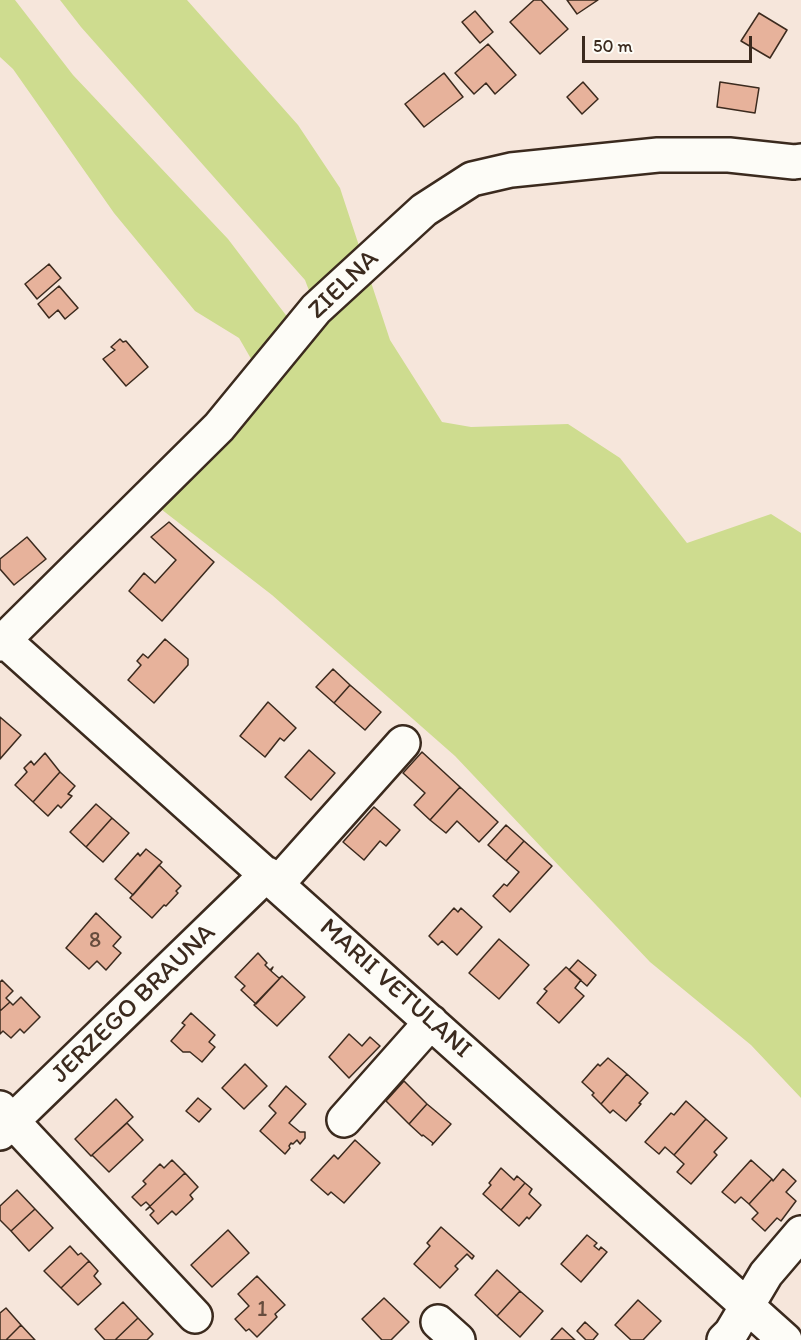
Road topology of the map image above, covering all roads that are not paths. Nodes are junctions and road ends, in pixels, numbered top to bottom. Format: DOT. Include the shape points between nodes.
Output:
graph roads {
  1 [pos="801,161"];
  2 [pos="2,642"];
  3 [pos="403,743"];
  4 [pos="272,879"];
  5 [pos="431,1022"];
  6 [pos="344,1120"];
  7 [pos="4,1121"];
  8 [pos="801,1233"];
  9 [pos="747,1306"];
  10 [pos="195,1316"];
  11 [pos="724,1340"];
  12 [pos="785,1340"];
  1 -- 2 [label="street, ZIELNA" via="658,155 511,170 472,179 424,210 316,309 219,427"];
  2 -- 4 [label="street, MARII VETULANI"];
  3 -- 4 [label="street, JERZEGO BRAUNA"];
  4 -- 5 [label="street, MARII VETULANI"];
  4 -- 7 [label="street, JERZEGO BRAUNA"];
  5 -- 6 [label="street"];
  5 -- 9 [label="street, MARII VETULANI"];
  7 -- 10 [label="street"];
  8 -- 9 [label="street" via="766,1274"];
  9 -- 11 [label="street"];
  9 -- 12 [label="street, MARII VETULANI"];
}
